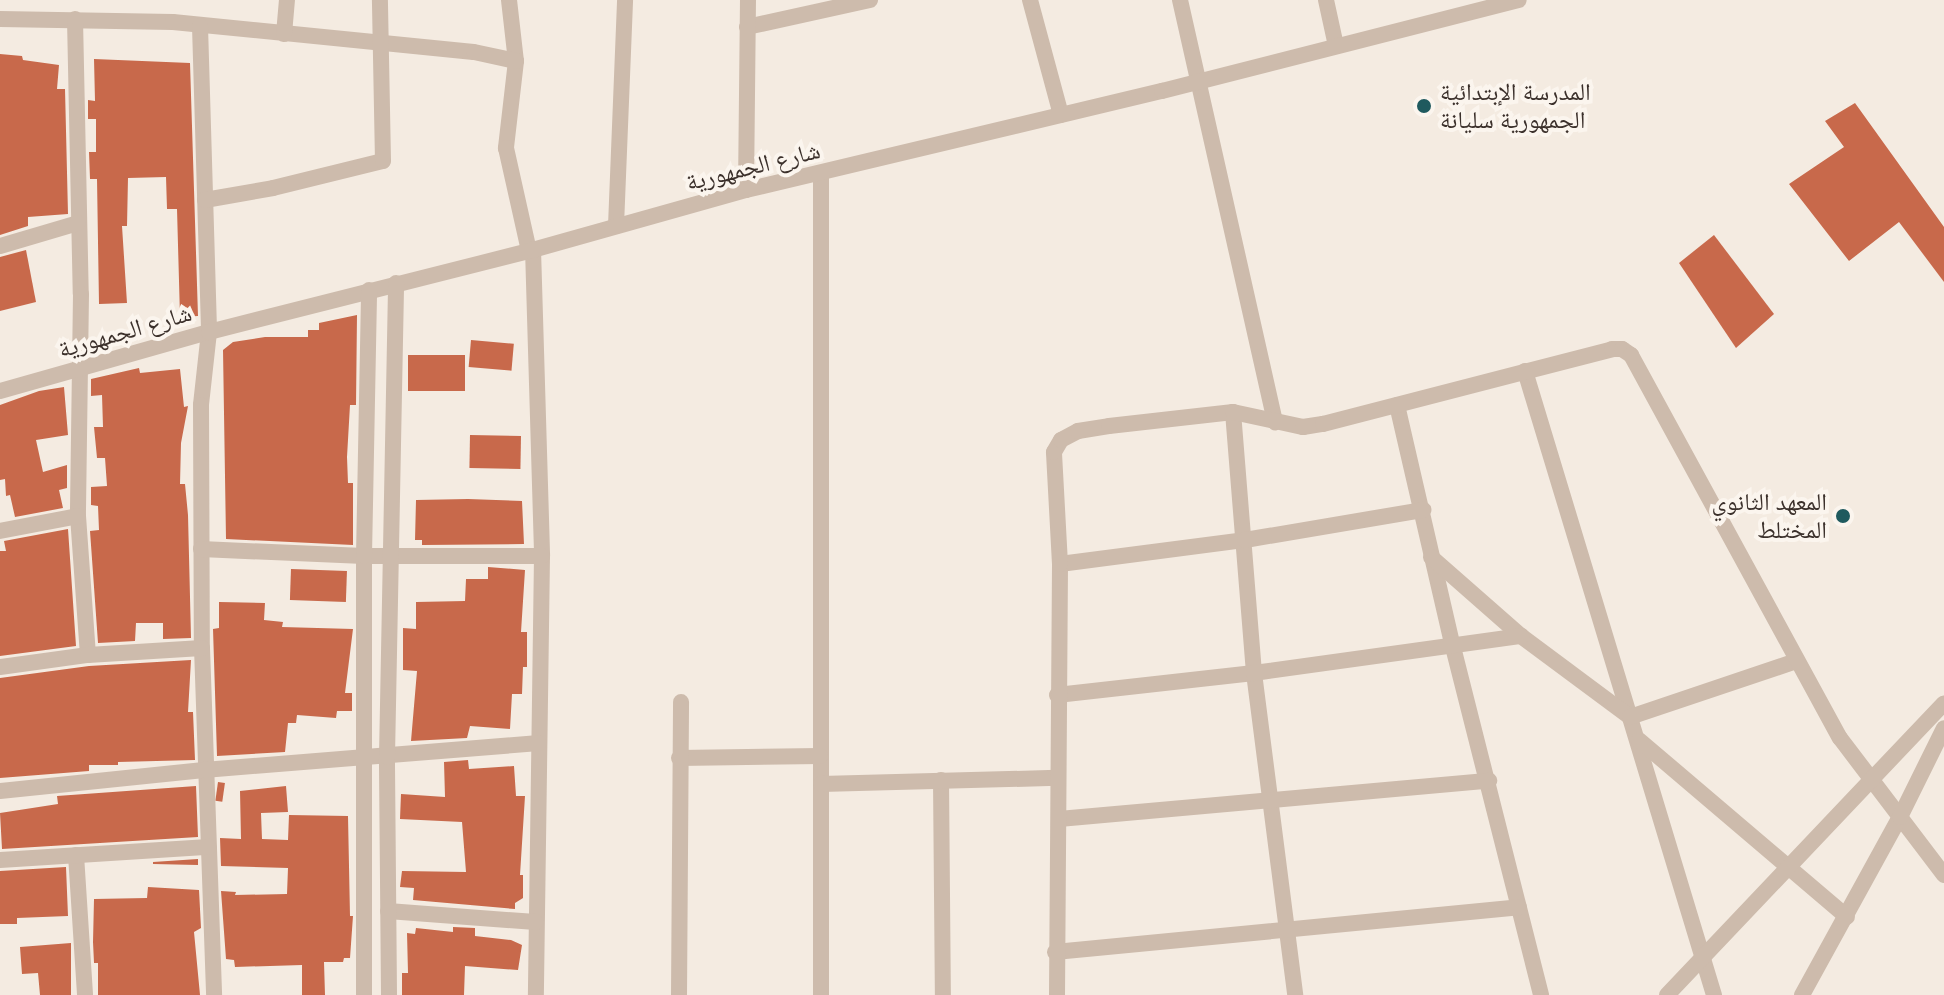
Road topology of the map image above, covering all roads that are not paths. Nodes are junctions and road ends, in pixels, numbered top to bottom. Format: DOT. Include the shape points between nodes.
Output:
graph roads {
  1 [pos="287,0"];
  2 [pos="380,0"];
  3 [pos="509,0"];
  4 [pos="625,0"];
  5 [pos="748,0"];
  6 [pos="870,0"];
  7 [pos="1030,0"];
  8 [pos="1180,0"];
  9 [pos="1326,0"];
  10 [pos="1519,0"];
  11 [pos="0,19"];
  12 [pos="75,19"];
  13 [pos="200,26"];
  14 [pos="747,27"];
  15 [pos="284,34"];
  16 [pos="381,42"];
  17 [pos="1336,46"];
  18 [pos="516,61"];
  19 [pos="1199,80"];
  20 [pos="1061,115"];
  21 [pos="821,175"];
  22 [pos="746,190"];
  23 [pos="205,200"];
  24 [pos="78,223"];
  25 [pos="616,226"];
  26 [pos="0,246"];
  27 [pos="531,250"];
  28 [pos="396,283"];
  29 [pos="369,290"];
  30 [pos="209,332"];
  31 [pos="77,369"];
  32 [pos="1525,371"];
  33 [pos="0,391"];
  34 [pos="1397,405"];
  35 [pos="1233,412"];
  36 [pos="1275,422"];
  37 [pos="1423,510"];
  38 [pos="78,516"];
  39 [pos="1,526"];
  40 [pos="1245,540"];
  41 [pos="201,549"];
  42 [pos="364,556"];
  43 [pos="390,556"];
  44 [pos="542,556"];
  45 [pos="1431,557"];
  46 [pos="1060,564"];
  47 [pos="1521,636"];
  48 [pos="1453,647"];
  49 [pos="202,648"];
  50 [pos="88,655"];
  51 [pos="1796,661"];
  52 [pos="0,667"];
  53 [pos="1254,673"];
  54 [pos="1057,695"];
  55 [pos="681,702"];
  56 [pos="1944,703"];
  57 [pos="1630,717"];
  58 [pos="1944,728"];
  59 [pos="1638,739"];
  60 [pos="539,743"];
  61 [pos="820,756"];
  62 [pos="387,757"];
  63 [pos="364,758"];
  64 [pos="679,758"];
  65 [pos="204,770"];
  66 [pos="1057,778"];
  67 [pos="1869,778"];
  68 [pos="941,780"];
  69 [pos="1489,781"];
  70 [pos="821,784"];
  71 [pos="0,791"];
  72 [pos="1272,799"];
  73 [pos="1900,817"];
  74 [pos="1059,819"];
  75 [pos="209,847"];
  76 [pos="76,855"];
  77 [pos="0,860"];
  78 [pos="1788,864"];
  79 [pos="1944,875"];
  80 [pos="1519,907"];
  81 [pos="388,911"];
  82 [pos="1847,917"];
  83 [pos="536,922"];
  84 [pos="1288,932"];
  85 [pos="1055,952"];
  86 [pos="1702,956"];
  87 [pos="85,995"];
  88 [pos="214,995"];
  89 [pos="364,995"];
  90 [pos="389,995"];
  91 [pos="536,995"];
  92 [pos="679,995"];
  93 [pos="821,995"];
  94 [pos="943,995"];
  95 [pos="1057,995"];
  96 [pos="1295,995"];
  97 [pos="1541,995"];
  98 [pos="1667,995"];
  99 [pos="1714,995"];
  100 [pos="1802,995"];
  1 -- 15 [label="street"];
  2 -- 16 [label="street"];
  3 -- 18 [label="street"];
  4 -- 25 [label="street"];
  5 -- 14 [label="street"];
  6 -- 14 [label="street"];
  7 -- 20 [label="street"];
  8 -- 19 [label="street"];
  9 -- 17 [label="street"];
  10 -- 17 [label="street, شارع الجمهورية"];
  11 -- 12 [label="street"];
  12 -- 13 [label="street"];
  12 -- 24 [label="street"];
  13 -- 15 [label="street"];
  13 -- 23 [label="street"];
  14 -- 22 [label="street"];
  15 -- 16 [label="street"];
  16 -- 18 [label="street"];
  16 -- 23 [label="street" via="383,161"];
  17 -- 19 [label="street, شارع الجمهورية"];
  18 -- 27 [label="street" via="506,148"];
  19 -- 20 [label="street, شارع الجمهورية"];
  19 -- 36 [label="street"];
  20 -- 21 [label="street, شارع الجمهورية"];
  21 -- 22 [label="street, شارع الجمهورية"];
  21 -- 61 [label="street"];
  22 -- 25 [label="street, شارع الجمهورية"];
  23 -- 30 [label="street"];
  24 -- 26 [label="street"];
  24 -- 31 [label="street"];
  25 -- 27 [label="street, شارع الجمهورية"];
  27 -- 28 [label="street, شارع الجمهورية"];
  27 -- 44 [label="street"];
  28 -- 29 [label="street, شارع الجمهورية"];
  28 -- 43 [label="street"];
  29 -- 30 [label="street, شارع الجمهورية"];
  29 -- 42 [label="street"];
  30 -- 31 [label="street, شارع الجمهورية"];
  30 -- 41 [label="street" via="201,405"];
  31 -- 33 [label="street, شارع الجمهورية"];
  31 -- 38 [label="street"];
  32 -- 34 [label="street"];
  32 -- 51 [label="street" via="1612,349 1631,355"];
  32 -- 57 [label="street"];
  34 -- 36 [label="street" via="1303,427"];
  34 -- 37 [label="street"];
  35 -- 36 [label="street"];
  35 -- 40 [label="street"];
  35 -- 46 [label="street" via="1067,435 1054,452"];
  37 -- 40 [label="street"];
  37 -- 45 [label="street"];
  38 -- 39 [label="street"];
  38 -- 50 [label="street"];
  40 -- 46 [label="street"];
  40 -- 53 [label="street"];
  41 -- 42 [label="street"];
  41 -- 49 [label="street"];
  42 -- 43 [label="street"];
  42 -- 63 [label="street"];
  43 -- 44 [label="street"];
  43 -- 62 [label="street"];
  44 -- 60 [label="street"];
  45 -- 47 [label="street"];
  45 -- 48 [label="street"];
  46 -- 54 [label="street"];
  47 -- 48 [label="street"];
  47 -- 57 [label="street"];
  48 -- 53 [label="street"];
  48 -- 69 [label="street"];
  49 -- 50 [label="street"];
  49 -- 65 [label="street"];
  50 -- 52 [label="street"];
  51 -- 57 [label="street"];
  51 -- 67 [label="street"];
  53 -- 54 [label="street"];
  53 -- 72 [label="street"];
  54 -- 66 [label="street"];
  55 -- 64 [label="street"];
  56 -- 67 [label="street"];
  57 -- 59 [label="street"];
  58 -- 73 [label="street"];
  59 -- 78 [label="street"];
  59 -- 86 [label="street"];
  60 -- 62 [label="street"];
  60 -- 83 [label="street"];
  61 -- 64 [label="street"];
  61 -- 70 [label="street"];
  62 -- 63 [label="street"];
  62 -- 81 [label="street"];
  63 -- 65 [label="street"];
  63 -- 89 [label="street"];
  64 -- 92 [label="street"];
  65 -- 71 [label="street"];
  65 -- 75 [label="street"];
  66 -- 68 [label="street"];
  66 -- 74 [label="street"];
  67 -- 73 [label="street"];
  67 -- 78 [label="street"];
  68 -- 70 [label="street"];
  68 -- 94 [label="street"];
  69 -- 72 [label="street"];
  69 -- 80 [label="street"];
  70 -- 93 [label="street"];
  72 -- 74 [label="street"];
  72 -- 84 [label="street"];
  73 -- 79 [label="street"];
  73 -- 82 [label="street"];
  74 -- 85 [label="street"];
  75 -- 76 [label="street"];
  75 -- 88 [label="street"];
  76 -- 77 [label="street"];
  76 -- 87 [label="street"];
  78 -- 82 [label="street"];
  78 -- 86 [label="street"];
  80 -- 84 [label="street"];
  80 -- 97 [label="street"];
  81 -- 83 [label="street"];
  81 -- 90 [label="street"];
  82 -- 100 [label="street"];
  83 -- 91 [label="street"];
  84 -- 85 [label="street"];
  84 -- 96 [label="street"];
  85 -- 95 [label="street"];
  86 -- 98 [label="street"];
  86 -- 99 [label="street"];
}
